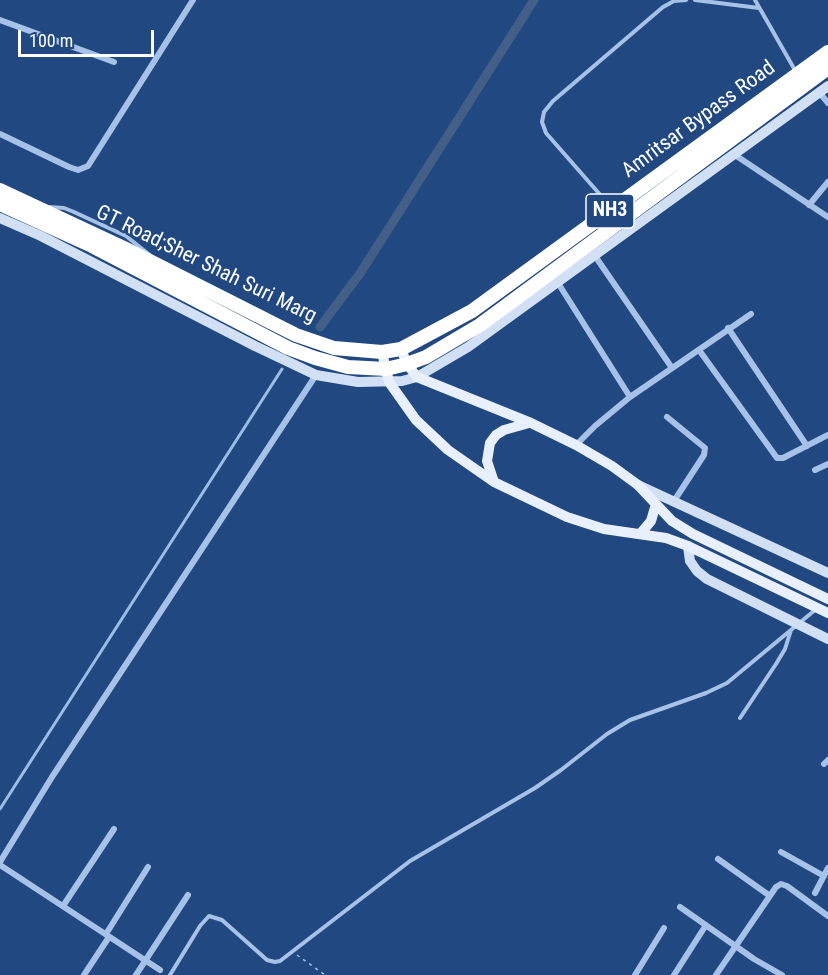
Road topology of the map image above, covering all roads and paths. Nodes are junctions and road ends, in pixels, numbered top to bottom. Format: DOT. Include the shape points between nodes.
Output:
graph roads {
  1 [pos="193,0"];
  2 [pos="686,0"];
  3 [pos="695,0"];
  4 [pos="755,0"];
  5 [pos="760,8"];
  6 [pos="0,20"];
  7 [pos="828,52"];
  8 [pos="114,62"];
  9 [pos="828,68"];
  10 [pos="797,75"];
  11 [pos="824,89"];
  12 [pos="828,103"];
  13 [pos="0,134"];
  14 [pos="735,155"];
  15 [pos="828,182"];
  16 [pos="0,190"];
  17 [pos="0,204"];
  18 [pos="809,205"];
  19 [pos="613,209"];
  20 [pos="828,217"];
  21 [pos="0,218"];
  22 [pos="595,256"];
  23 [pos="558,283"];
  24 [pos="751,314"];
  25 [pos="728,328"];
  26 [pos="401,349"];
  27 [pos="699,350"];
  28 [pos="382,352"];
  29 [pos="407,364"];
  30 [pos="672,368"];
  31 [pos="316,375"];
  32 [pos="388,375"];
  33 [pos="417,377"];
  34 [pos="630,397"];
  35 [pos="667,417"];
  36 [pos="531,423"];
  37 [pos="828,435"];
  38 [pos="576,445"];
  39 [pos="807,446"];
  40 [pos="828,465"];
  41 [pos="815,470"];
  42 [pos="494,482"];
  43 [pos="638,485"];
  44 [pos="674,501"];
  45 [pos="656,504"];
  46 [pos="641,533"];
  47 [pos="688,546"];
  48 [pos="828,573"];
  49 [pos="828,599"];
  50 [pos="823,611"];
  51 [pos="793,627"];
  52 [pos="828,639"];
  53 [pos="740,718"];
  54 [pos="114,829"];
  55 [pos="781,852"];
  56 [pos="718,859"];
  57 [pos="0,863"];
  58 [pos="148,867"];
  59 [pos="828,868"];
  60 [pos="824,876"];
  61 [pos="815,893"];
  62 [pos="188,895"];
  63 [pos="770,896"];
  64 [pos="63,906"];
  65 [pos="680,907"];
  66 [pos="828,916"];
  67 [pos="706,925"];
  68 [pos="664,928"];
  69 [pos="107,935"];
  70 [pos="735,945"];
  71 [pos="292,951"];
  72 [pos="145,960"];
  73 [pos="160,970"];
  74 [pos="779,974"];
  75 [pos="84,975"];
  76 [pos="136,975"];
  77 [pos="170,975"];
  78 [pos="325,975"];
  79 [pos="636,975"];
  80 [pos="674,975"];
  81 [pos="716,975"];
  1 -- 13 [label="street" via="88,166 78,170 69,167"];
  2 -- 19 [label="lane" via="663,7 544,112 546,133"];
  3 -- 5 [label="lane"];
  4 -- 5 [label="lane"];
  5 -- 10 [label="lane"];
  6 -- 8 [label="street"];
  7 -- 10 [label="highway, Amritsar Bypass Road / NH3"];
  9 -- 29 [label="highway, Amritsar Bypass Road / NH3" via="480,324"];
  10 -- 19 [label="highway, Amritsar Bypass Road / NH3"];
  11 -- 12 [label="street"];
  11 -- 14 [label="street"];
  14 -- 18 [label="street"];
  14 -- 22 [label="street"];
  15 -- 18 [label="street"];
  16 -- 28 [label="highway, GT Road;Sher Shah Suri Marg / NH3" via="318,343"];
  17 -- 32 [label="highway, GT Road;Sher Shah Suri Marg / NH3" via="102,251 288,348"];
  18 -- 20 [label="street"];
  19 -- 26 [label="highway, Amritsar Bypass Road / NH3" via="472,311"];
  21 -- 31 [label="street"];
  22 -- 23 [label="street"];
  22 -- 30 [label="street"];
  23 -- 33 [label="street" via="468,347"];
  23 -- 34 [label="street"];
  24 -- 25 [label="street"];
  25 -- 27 [label="street"];
  25 -- 39 [label="street"];
  26 -- 28 [label="highway, Amritsar Bypass Road / NH3"];
  26 -- 29 [label="main road"];
  27 -- 30 [label="street"];
  27 -- 39 [label="street" via="773,455 783,458"];
  28 -- 32 [label="main road"];
  29 -- 32 [label="highway, Amritsar Bypass Road / NH3"];
  29 -- 33 [label="main road"];
  30 -- 34 [label="street"];
  31 -- 32 [label="street" via="358,382"];
  31 -- 57 [label="street" via="52,777"];
  32 -- 33 [label="street"];
  32 -- 42 [label="main road" via="416,420 447,450"];
  33 -- 36 [label="main road"];
  34 -- 38 [label="street"];
  35 -- 44 [label="street" via="705,451"];
  36 -- 38 [label="main road"];
  36 -- 42 [label="main road" via="504,430 490,443 487,461"];
  37 -- 39 [label="street"];
  38 -- 43 [label="main road"];
  40 -- 41 [label="street"];
  42 -- 46 [label="main road" via="604,530"];
  43 -- 44 [label="street"];
  43 -- 45 [label="main road"];
  44 -- 48 [label="street"];
  45 -- 46 [label="main road"];
  45 -- 49 [label="main road" via="672,521 693,534"];
  46 -- 47 [label="main road"];
  47 -- 50 [label="main road"];
  47 -- 51 [label="street" via="690,561 707,579"];
  50 -- 51 [label="lane"];
  51 -- 52 [label="street"];
  51 -- 53 [label="lane" via="785,649"];
  51 -- 71 [label="lane" via="727,683 630,720 535,788 410,861"];
  54 -- 64 [label="street"];
  55 -- 60 [label="street"];
  56 -- 63 [label="street"];
  57 -- 64 [label="street"];
  58 -- 69 [label="street"];
  59 -- 60 [label="street"];
  60 -- 61 [label="street"];
  62 -- 72 [label="street"];
  63 -- 66 [label="street" via="781,884 787,886"];
  63 -- 70 [label="street"];
  64 -- 69 [label="street"];
  65 -- 67 [label="street"];
  67 -- 70 [label="street"];
  67 -- 80 [label="street"];
  68 -- 79 [label="street"];
  69 -- 72 [label="street"];
  69 -- 75 [label="street"];
  70 -- 74 [label="street"];
  70 -- 81 [label="street"];
  71 -- 77 [label="lane" via="280,961 271,962 222,920 209,916"];
  71 -- 78 [label="path"];
  72 -- 73 [label="street"];
  72 -- 76 [label="street"];
}
